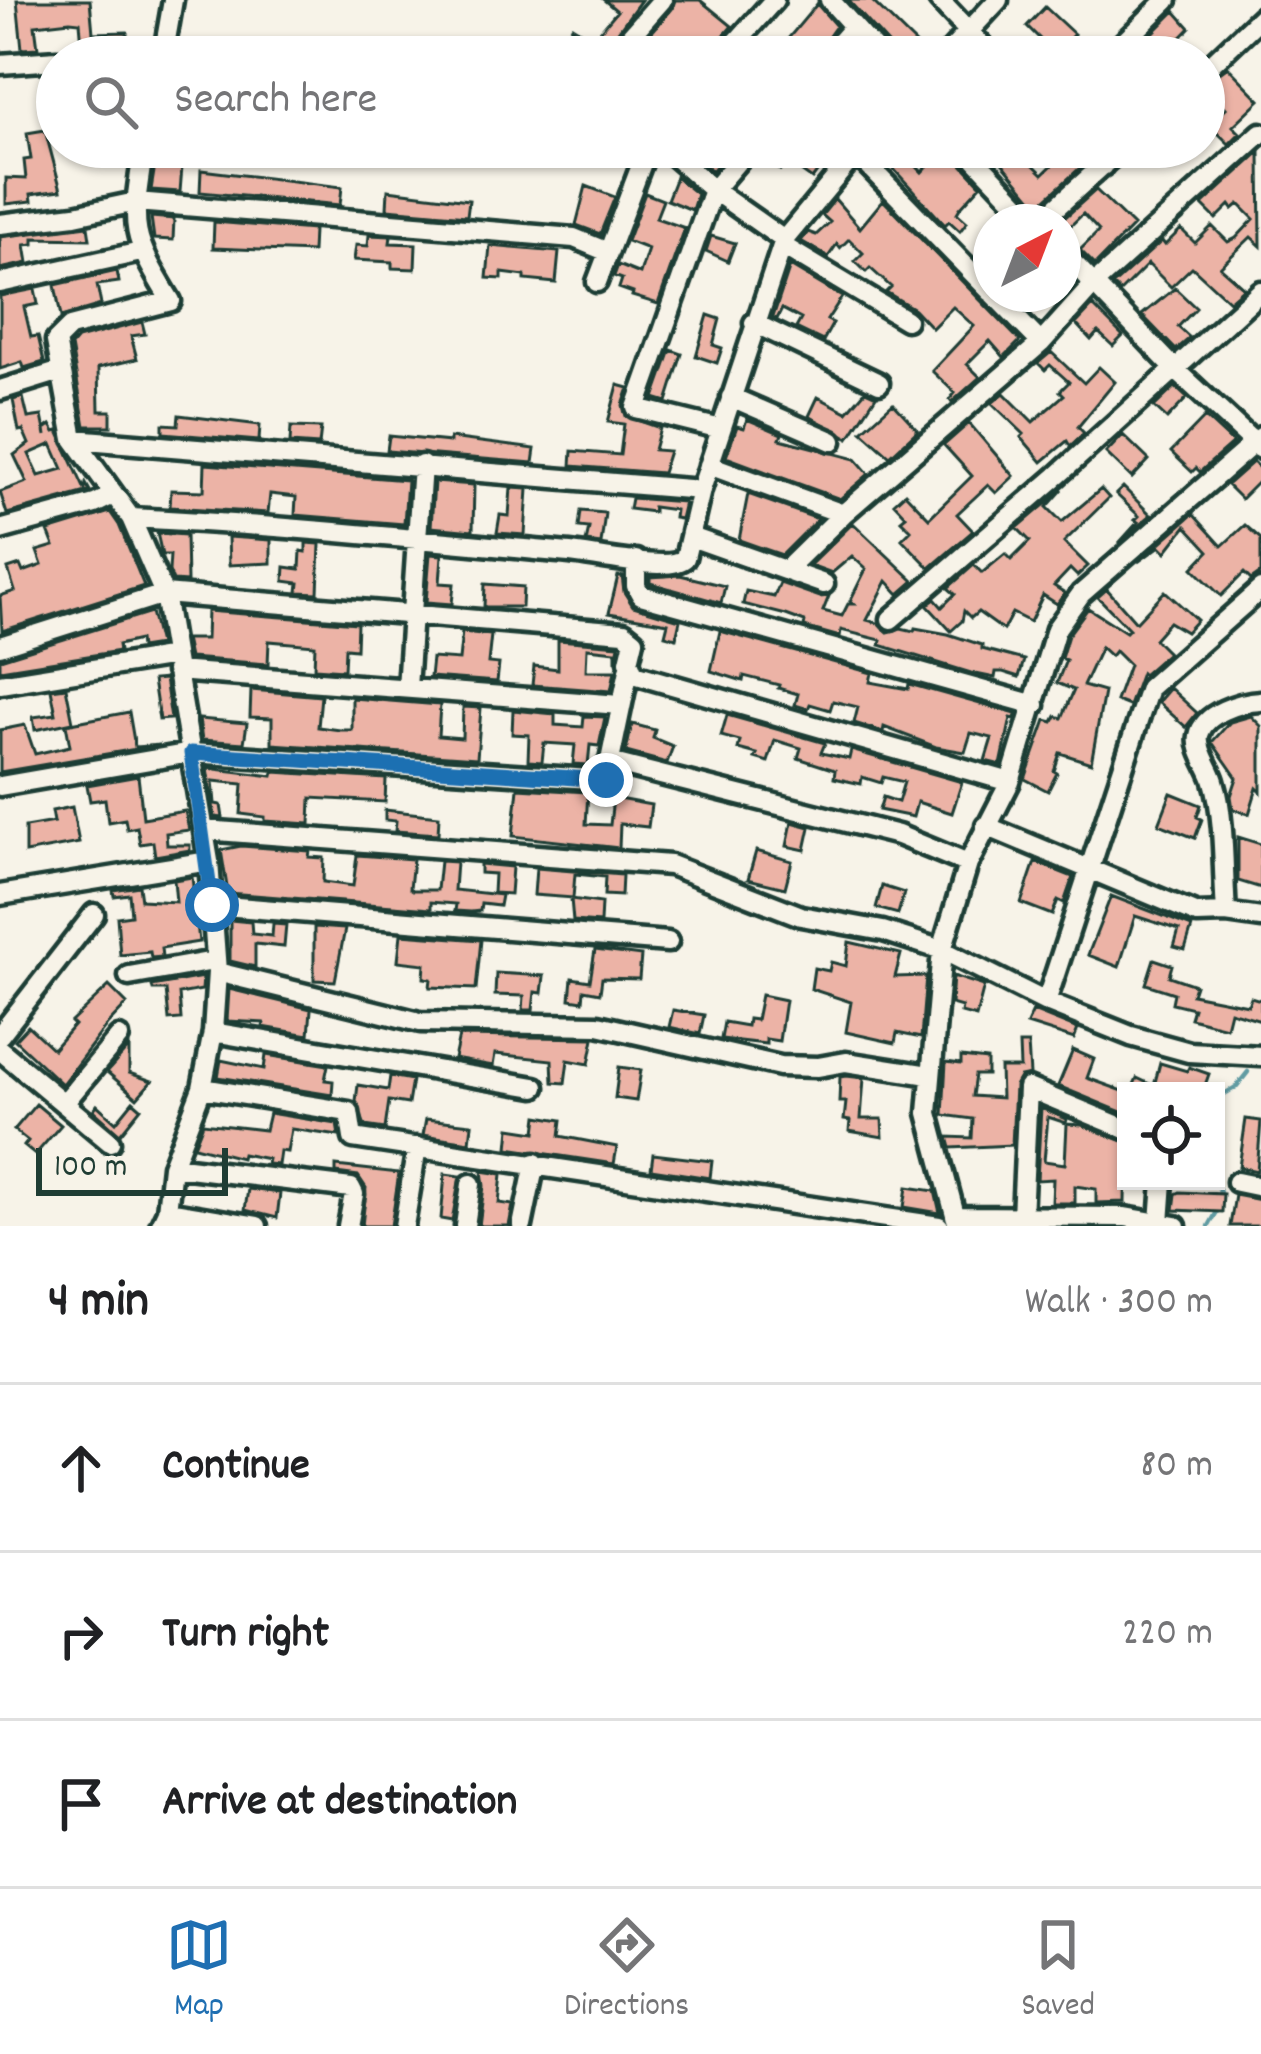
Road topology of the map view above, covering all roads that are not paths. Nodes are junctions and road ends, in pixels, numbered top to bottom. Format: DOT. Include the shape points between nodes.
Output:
graph roads {
  1 [pos="173,0"];
  2 [pos="662,0"];
  3 [pos="773,0"];
  4 [pos="830,0"];
  5 [pos="939,0"];
  6 [pos="998,0"];
  7 [pos="1167,0"];
  8 [pos="1261,17"];
  9 [pos="854,27"];
  10 [pos="968,32"];
  11 [pos="167,36"];
  12 [pos="630,36"];
  13 [pos="741,36"];
  14 [pos="846,36"];
  15 [pos="862,36"];
  16 [pos="964,36"];
  17 [pos="972,36"];
  18 [pos="1130,36"];
  19 [pos="1225,51"];
  20 [pos="36,61"];
  21 [pos="0,64"];
  22 [pos="1261,134"];
  23 [pos="1225,166"];
  24 [pos="141,168"];
  25 [pos="640,168"];
  26 [pos="688,168"];
  27 [pos="732,168"];
  28 [pos="843,168"];
  29 [pos="875,168"];
  30 [pos="985,168"];
  31 [pos="1101,168"];
  32 [pos="1223,168"];
  33 [pos="713,190"];
  34 [pos="136,202"];
  35 [pos="1020,204"];
  36 [pos="1059,204"];
  37 [pos="0,224"];
  38 [pos="783,243"];
  39 [pos="608,251"];
  40 [pos="141,252"];
  41 [pos="1081,272"];
  42 [pos="973,273"];
  43 [pos="597,282"];
  44 [pos="0,283"];
  45 [pos="1093,285"];
  46 [pos="1261,291"];
  47 [pos="1010,312"];
  48 [pos="906,320"];
  49 [pos="754,323"];
  50 [pos="1041,344"];
  51 [pos="1174,369"];
  52 [pos="62,371"];
  53 [pos="879,383"];
  54 [pos="0,390"];
  55 [pos="731,397"];
  56 [pos="721,429"];
  57 [pos="74,439"];
  58 [pos="832,441"];
  59 [pos="1259,443"];
  60 [pos="422,465"];
  61 [pos="709,465"];
  62 [pos="700,490"];
  63 [pos="113,495"];
  64 [pos="843,514"];
  65 [pos="131,518"];
  66 [pos="0,530"];
  67 [pos="691,537"];
  68 [pos="417,539"];
  69 [pos="637,560"];
  70 [pos="788,569"];
  71 [pos="824,584"];
  72 [pos="1261,589"];
  73 [pos="164,594"];
  74 [pos="412,614"];
  75 [pos="891,619"];
  76 [pos="0,646"];
  77 [pos="175,664"];
  78 [pos="629,670"];
  79 [pos="0,684"];
  80 [pos="407,688"];
  81 [pos="1261,701"];
  82 [pos="620,705"];
  83 [pos="1034,706"];
  84 [pos="191,753"];
  85 [pos="609,762"];
  86 [pos="1010,782"];
  87 [pos="0,786"];
  88 [pos="986,826"];
  89 [pos="204,830"];
  90 [pos="209,861"];
  91 [pos="968,864"];
  92 [pos="1091,871"];
  93 [pos="0,895"];
  94 [pos="212,905"];
  95 [pos="1226,913"];
  96 [pos="94,914"];
  97 [pos="1261,918"];
  98 [pos="668,942"];
  99 [pos="942,950"];
  100 [pos="216,967"];
  101 [pos="129,976"];
  102 [pos="1046,1002"];
  103 [pos="213,1032"];
  104 [pos="0,1036"];
  105 [pos="119,1037"];
  106 [pos="0,1050"];
  107 [pos="1261,1056"];
  108 [pos="929,1075"];
  109 [pos="535,1087"];
  110 [pos="202,1088"];
  111 [pos="65,1102"];
  112 [pos="1117,1125"];
  113 [pos="110,1142"];
  114 [pos="418,1147"];
  115 [pos="535,1163"];
  116 [pos="172,1166"];
  117 [pos="1237,1182"];
  118 [pos="471,1184"];
  119 [pos="1261,1187"];
  120 [pos="1163,1190"];
  121 [pos="1022,1217"];
  122 [pos="164,1218"];
  123 [pos="1125,1222"];
  124 [pos="951,1223"];
  125 [pos="1168,1225"];
  126 [pos="257,1226"];
  127 [pos="348,1226"];
  128 [pos="404,1226"];
  129 [pos="465,1226"];
  130 [pos="522,1226"];
  1 -- 11 [label="street"];
  2 -- 12 [label="street"];
  3 -- 13 [label="street"];
  4 -- 9 [label="street"];
  5 -- 10 [label="street"];
  6 -- 10 [label="street"];
  7 -- 18 [label="street"];
  8 -- 19 [label="street"];
  9 -- 14 [label="street"];
  9 -- 15 [label="street"];
  10 -- 16 [label="street"];
  10 -- 17 [label="street"];
  20 -- 21 [label="street"];
  22 -- 23 [label="street"];
  24 -- 34 [label="street"];
  25 -- 39 [label="street"];
  26 -- 33 [label="street"];
  27 -- 33 [label="street"];
  28 -- 38 [label="street"];
  29 -- 42 [label="street"];
  30 -- 35 [label="street"];
  31 -- 36 [label="street"];
  32 -- 45 [label="street"];
  33 -- 38 [label="street"];
  33 -- 56 [label="street" via="636,408"];
  34 -- 37 [label="street"];
  34 -- 39 [label="street" via="574,238"];
  34 -- 40 [label="street"];
  38 -- 48 [label="street"];
  38 -- 49 [label="street"];
  39 -- 43 [label="street"];
  40 -- 44 [label="street"];
  40 -- 52 [label="street" via="171,302 70,327 56,341"];
  41 -- 45 [label="street"];
  45 -- 50 [label="street"];
  45 -- 51 [label="street"];
  46 -- 51 [label="street"];
  47 -- 50 [label="street"];
  49 -- 53 [label="street"];
  49 -- 55 [label="street"];
  50 -- 64 [label="street"];
  51 -- 59 [label="street"];
  51 -- 75 [label="street"];
  52 -- 54 [label="street"];
  52 -- 57 [label="street"];
  55 -- 56 [label="street"];
  55 -- 58 [label="street"];
  56 -- 61 [label="street"];
  57 -- 60 [label="street"];
  57 -- 63 [label="street"];
  59 -- 83 [label="street" via="1081,594 1056,629"];
  60 -- 62 [label="street"];
  60 -- 68 [label="street"];
  61 -- 62 [label="street"];
  61 -- 64 [label="street"];
  62 -- 67 [label="street"];
  63 -- 65 [label="street"];
  63 -- 66 [label="street"];
  64 -- 70 [label="street"];
  65 -- 68 [label="street"];
  65 -- 73 [label="street"];
  67 -- 69 [label="street" via="679,564"];
  67 -- 70 [label="street"];
  68 -- 69 [label="street"];
  68 -- 74 [label="street"];
  69 -- 83 [label="street" via="641,595"];
  70 -- 71 [label="street"];
  72 -- 92 [label="street" via="1149,688"];
  73 -- 74 [label="street"];
  73 -- 76 [label="street"];
  73 -- 77 [label="street"];
  74 -- 78 [label="street" via="624,632 634,640"];
  74 -- 80 [label="street"];
  77 -- 79 [label="street"];
  77 -- 80 [label="street"];
  77 -- 84 [label="street"];
  78 -- 82 [label="street"];
  78 -- 86 [label="street"];
  80 -- 82 [label="street"];
  81 -- 95 [label="street" via="1218,714 1198,742 1215,784"];
  82 -- 85 [label="street"];
  83 -- 86 [label="street"];
  84 -- 85 [label="street" via="606,780"];
  84 -- 87 [label="street"];
  84 -- 89 [label="street"];
  85 -- 91 [label="street" via="898,835"];
  86 -- 88 [label="street"];
  88 -- 91 [label="street"];
  88 -- 92 [label="street"];
  89 -- 90 [label="street"];
  89 -- 99 [label="street" via="670,865 802,916"];
  90 -- 93 [label="street"];
  90 -- 94 [label="street"];
  91 -- 99 [label="street"];
  92 -- 95 [label="street" via="1197,914"];
  92 -- 102 [label="street"];
  94 -- 98 [label="street"];
  94 -- 100 [label="street"];
  95 -- 97 [label="street"];
  96 -- 104 [label="street"];
  99 -- 102 [label="street"];
  99 -- 108 [label="street"];
  100 -- 101 [label="street"];
  100 -- 103 [label="street"];
  100 -- 108 [label="street" via="420,1022 598,1025 780,1066 846,1062"];
  102 -- 107 [label="street" via="1189,1052"];
  103 -- 109 [label="street"];
  103 -- 110 [label="street"];
  105 -- 111 [label="street"];
  106 -- 111 [label="street"];
  108 -- 124 [label="street" via="928,1113"];
  110 -- 114 [label="street" via="349,1112 352,1137"];
  110 -- 116 [label="street"];
  111 -- 113 [label="street"];
  112 -- 121 [label="street" via="1028,1088"];
  114 -- 115 [label="street"];
  114 -- 128 [label="street"];
  115 -- 124 [label="street"];
  115 -- 130 [label="street"];
  116 -- 122 [label="street"];
  116 -- 127 [label="street" via="351,1188"];
  117 -- 119 [label="street"];
  118 -- 129 [label="street"];
  120 -- 125 [label="street"];
  121 -- 123 [label="street"];
  121 -- 124 [label="street"];
  122 -- 126 [label="street"];
  123 -- 125 [label="street"];
}
